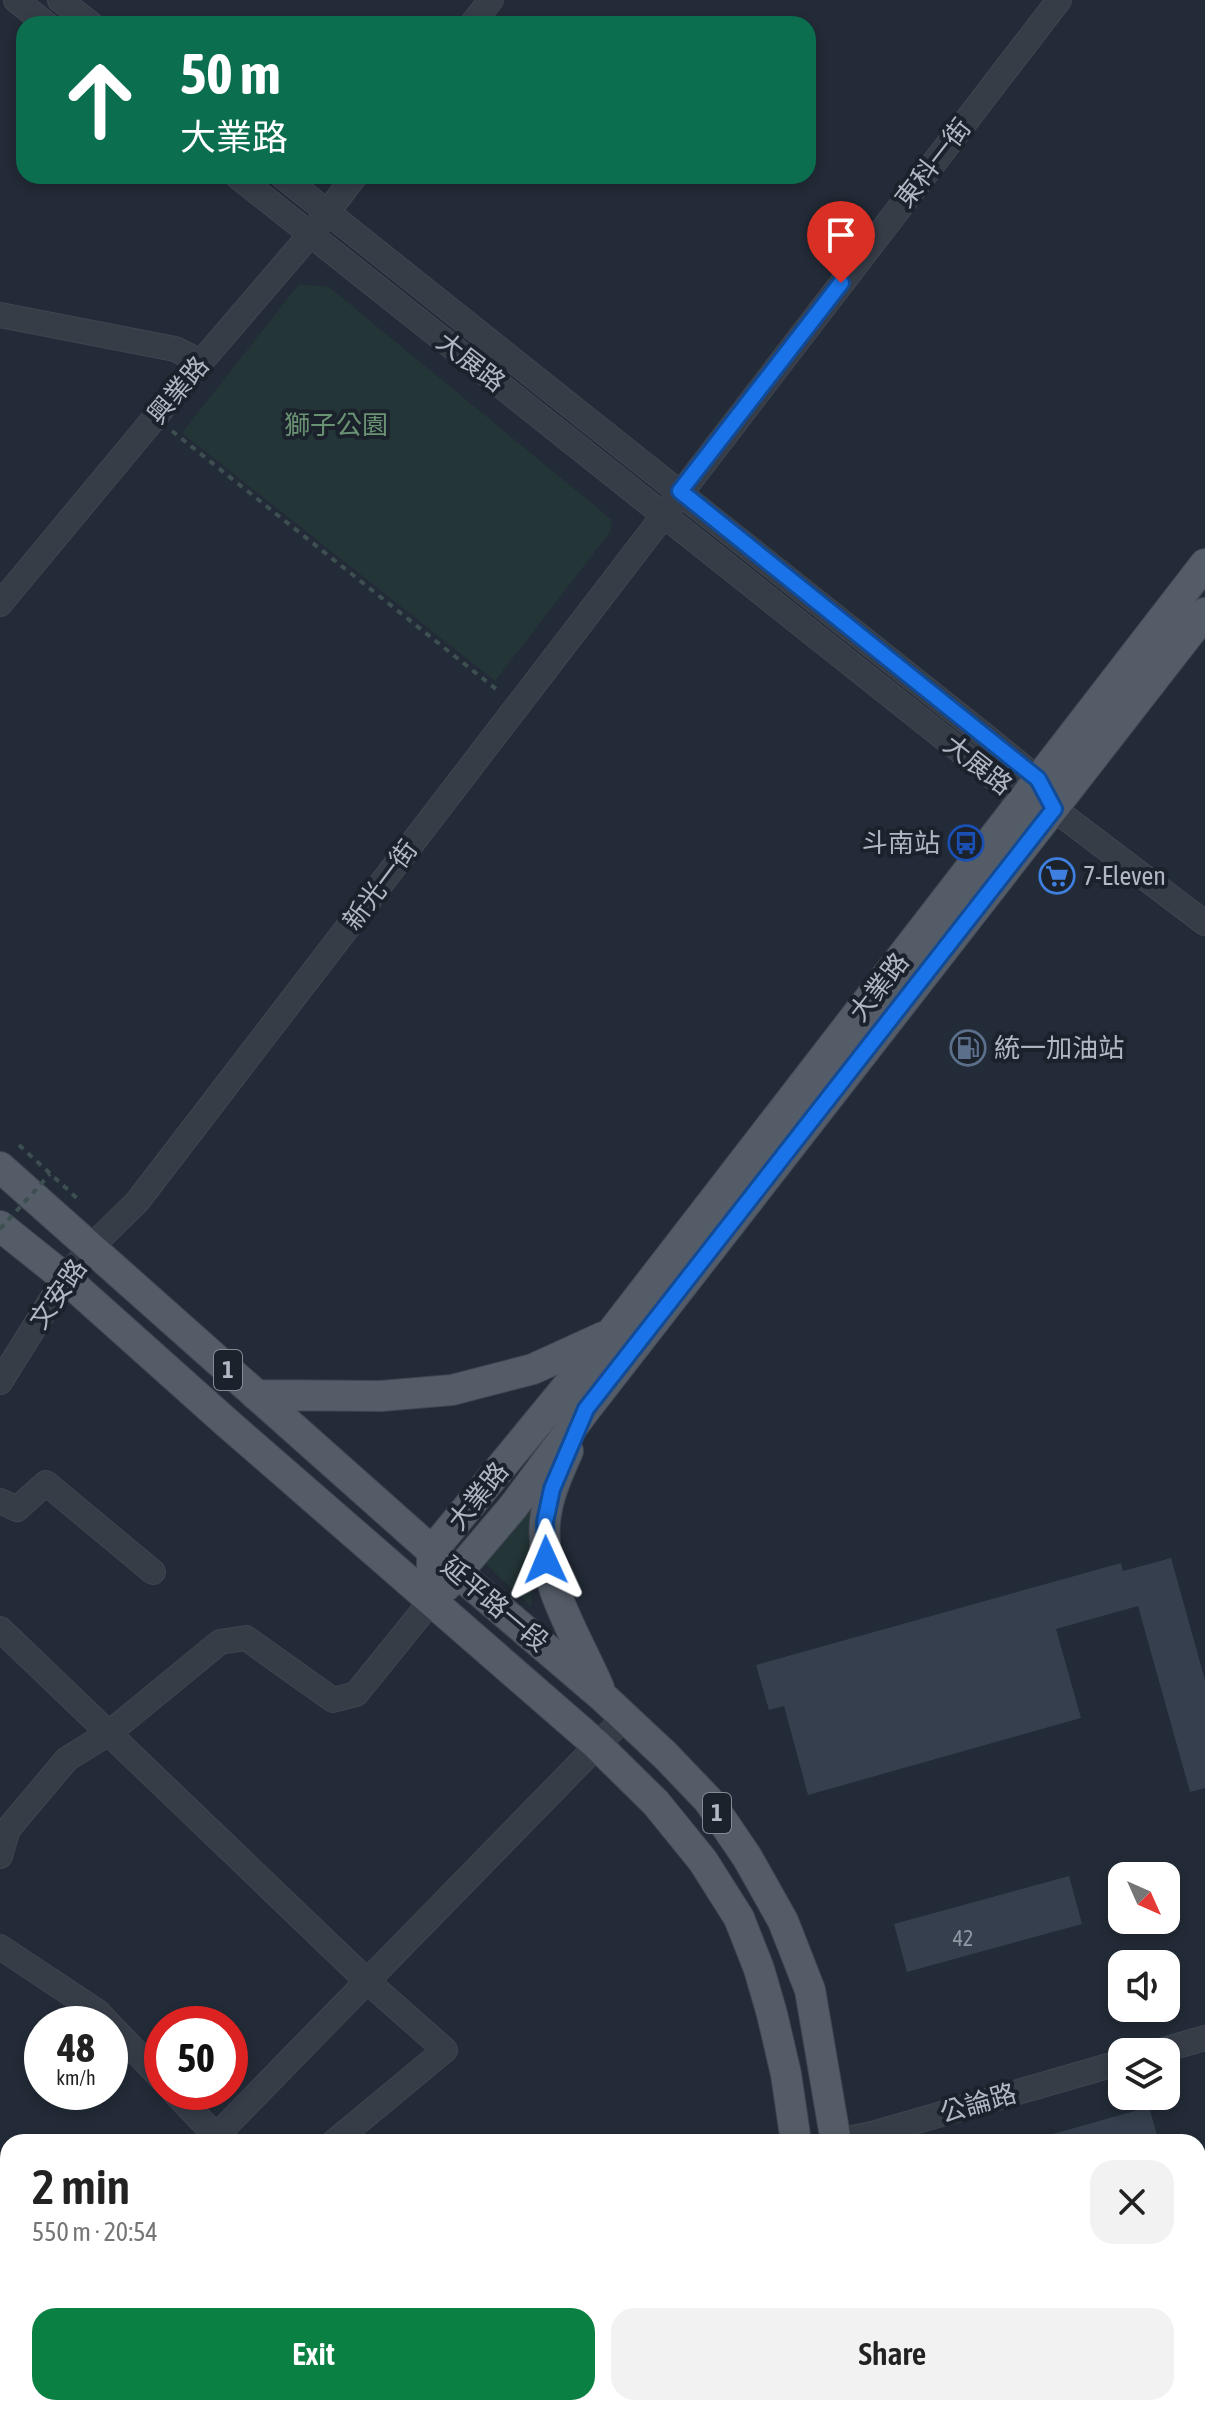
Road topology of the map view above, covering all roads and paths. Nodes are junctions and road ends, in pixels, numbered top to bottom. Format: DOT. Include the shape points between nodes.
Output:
graph roads {
  1 [pos="16,0"];
  2 [pos="60,0"];
  3 [pos="491,0"];
  4 [pos="1059,0"];
  5 [pos="36,16"];
  6 [pos="81,16"];
  7 [pos="478,16"];
  8 [pos="247,184"];
  9 [pos="292,184"];
  10 [pos="349,184"];
  11 [pos="328,213"];
  12 [pos="310,235"];
  13 [pos="0,315"];
  14 [pos="201,362"];
  15 [pos="170,429"];
  16 [pos="680,491"];
  17 [pos="662,516"];
  18 [pos="1205,564"];
  19 [pos="0,604"];
  20 [pos="1205,613"];
  21 [pos="496,689"];
  22 [pos="1030,790"];
  23 [pos="1054,809"];
  24 [pos="1205,923"];
  25 [pos="916,962"];
  26 [pos="10,1156"];
  27 [pos="50,1174"];
  28 [pos="79,1200"];
  29 [pos="716,1220"];
  30 [pos="0,1227"];
  31 [pos="91,1247"];
  32 [pos="65,1278"];
  33 [pos="612,1332"];
  34 [pos="0,1382"];
  35 [pos="256,1395"];
  36 [pos="586,1409"];
  37 [pos="0,1501"];
  38 [pos="432,1551"];
  39 [pos="153,1572"];
  40 [pos="458,1572"];
  41 [pos="432,1600"];
  42 [pos="0,1629"];
  43 [pos="614,1707"];
  44 [pos="109,1733"];
  45 [pos="597,1745"];
  46 [pos="0,1856"];
  47 [pos="763,1884"];
  48 [pos="729,1902"];
  49 [pos="0,1947"];
  50 [pos="368,1982"];
  51 [pos="89,2006"];
  52 [pos="1205,2038"];
  53 [pos="128,2043"];
  54 [pos="1180,2045"];
  55 [pos="144,2060"];
  56 [pos="1108,2066"];
  57 [pos="248,2104"];
  58 [pos="191,2110"];
  59 [pos="242,2110"];
  60 [pos="214,2134"];
  61 [pos="218,2134"];
  62 [pos="344,2134"];
  63 [pos="795,2134"];
  64 [pos="835,2134"];
  65 [pos="872,2134"];
  1 -- 5 [label="street"];
  2 -- 6 [label="street"];
  3 -- 7 [label="street"];
  4 -- 16 [label="street, 東科一街"];
  8 -- 12 [label="street, 大展路"];
  9 -- 11 [label="street, 大展路"];
  10 -- 11 [label="street, 興業路"];
  11 -- 12 [label="street, 興業路"];
  11 -- 16 [label="street, 大展路"];
  12 -- 14 [label="street, 興業路"];
  12 -- 17 [label="street, 大展路"];
  13 -- 14 [label="street" via="175,349"];
  14 -- 19 [label="street, 興業路"];
  15 -- 21 [label="path"];
  16 -- 17 [label="street, 東科一街"];
  16 -- 22 [label="street, 大展路"];
  17 -- 22 [label="street, 大展路"];
  17 -- 31 [label="street, 新光一街" via="137,1202"];
  18 -- 22 [label="main road, 大業路"];
  20 -- 23 [label="main road, 大業路"];
  22 -- 23 [label="street, 大展路"];
  22 -- 25 [label="main road, 大業路"];
  23 -- 24 [label="street"];
  23 -- 25 [label="main road, 大業路"];
  25 -- 29 [label="main road, 大業路"];
  26 -- 27 [label="path"];
  26 -- 31 [label="main road, 延平路一段 / 1"];
  27 -- 28 [label="path"];
  27 -- 30 [label="path, bridge"];
  29 -- 33 [label="main road, 大業路"];
  29 -- 36 [label="main road, 大業路"];
  30 -- 32 [label="main road, 延平路一段 / 1"];
  31 -- 32 [label="street, 文安路"];
  31 -- 35 [label="main road, 延平路一段 / 1"];
  32 -- 34 [label="street, 文安路"];
  32 -- 41 [label="main road, 延平路一段 / 1"];
  33 -- 35 [label="main road" via="533,1369 452,1390 381,1396"];
  33 -- 38 [label="main road, 大業路"];
  35 -- 38 [label="main road, 延平路一段 / 1"];
  36 -- 40 [label="main road, 大業路"];
  36 -- 43 [label="main road" via="552,1489 545,1522 546,1560 562,1611"];
  37 -- 39 [label="street" via="17,1509 46,1483"];
  38 -- 40 [label="main road, 延平路一段 / 1"];
  38 -- 41 [label="main road, 大業路"];
  40 -- 41 [label="main road, 大業路"];
  40 -- 43 [label="main road, 延平路一段 / 1"];
  41 -- 44 [label="street" via="356,1694 333,1700 246,1638 220,1642"];
  41 -- 45 [label="main road, 延平路一段 / 1"];
  42 -- 44 [label="street"];
  43 -- 45 [label="street"];
  43 -- 47 [label="main road, 延平路一段 / 1" via="709,1801"];
  44 -- 46 [label="street" via="67,1759 8,1829"];
  44 -- 50 [label="street"];
  45 -- 48 [label="main road, 延平路一段 / 1" via="656,1803"];
  45 -- 50 [label="street"];
  47 -- 48 [label="main road"];
  47 -- 64 [label="main road, 延平路一段 / 1" via="810,1990"];
  48 -- 63 [label="main road, 延平路一段 / 1" via="772,2014"];
  49 -- 51 [label="street"];
  50 -- 57 [label="street"];
  50 -- 62 [label="street" via="445,2050"];
  52 -- 54 [label="street"];
  53 -- 55 [label="street"];
  56 -- 65 [label="street, 公論路"];
  58 -- 60 [label="street"];
  59 -- 61 [label="street"];
}
